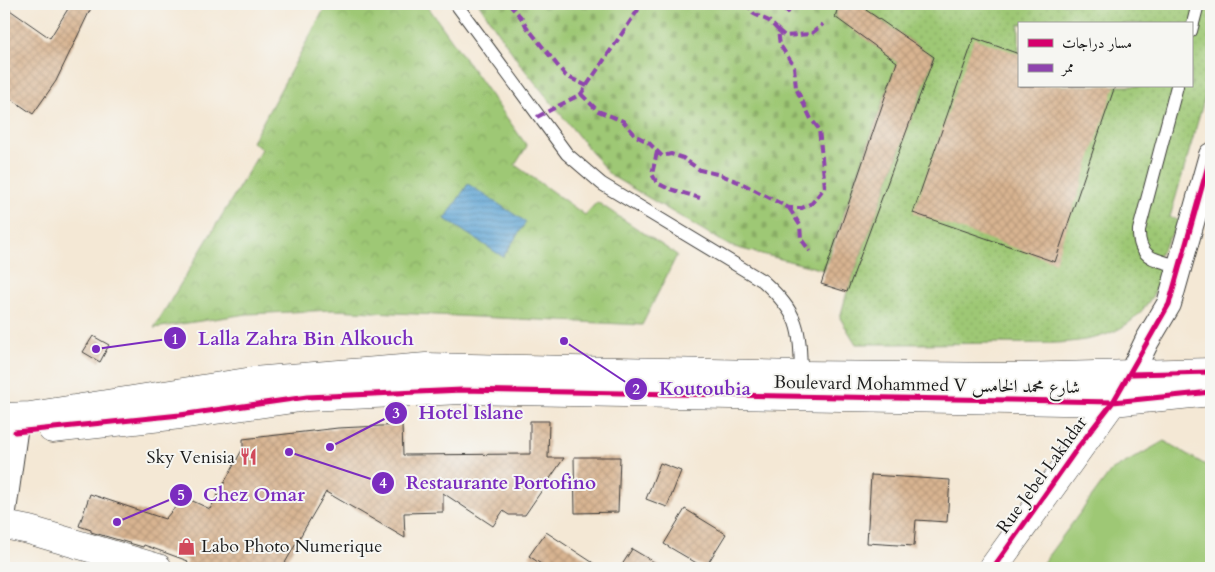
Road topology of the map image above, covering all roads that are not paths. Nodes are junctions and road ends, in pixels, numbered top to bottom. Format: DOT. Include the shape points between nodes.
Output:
graph roads {
  1 [pos="456,4"];
  2 [pos="1198,4"];
  3 [pos="1192,27"];
  4 [pos="1176,88"];
  5 [pos="1211,155"];
  6 [pos="1180,266"];
  7 [pos="1211,372"];
  8 [pos="1131,374"];
  9 [pos="801,375"];
  10 [pos="1211,392"];
  11 [pos="1113,402"];
  12 [pos="8,428"];
  13 [pos="4,511"];
  14 [pos="4,524"];
  15 [pos="158,568"];
  16 [pos="993,568"];
  1 -- 9 [label="lane" via="567,154 602,184 755,276 785,301 796,321"];
  2 -- 3 [label="lane"];
  4 -- 6 [label="lane" via="1138,242 1144,253 1156,260"];
  5 -- 6 [label="street"];
  6 -- 8 [label="street" via="1169,304"];
  7 -- 8 [label="main road, Boulevard Mohammed V شارع محمد الخامس"];
  8 -- 9 [label="main road, Boulevard Mohammed V شارع محمد الخامس" via="1019,377"];
  8 -- 11 [label="main road, Rue Jebel Lakhdar"];
  9 -- 12 [label="main road, Boulevard Mohammed V شارع محمد الخامس" via="426,367 253,381 30,416"];
  10 -- 11 [label="main road, Boulevard Mohammed V شارع محمد الخامس"];
  11 -- 12 [label="main road, Boulevard Mohammed V شارع محمد الخامس" via="462,390 307,397 180,415"];
  11 -- 16 [label="main road, Rue Jebel Lakhdar"];
  12 -- 13 [label="street"];
  14 -- 15 [label="main road"];
}
